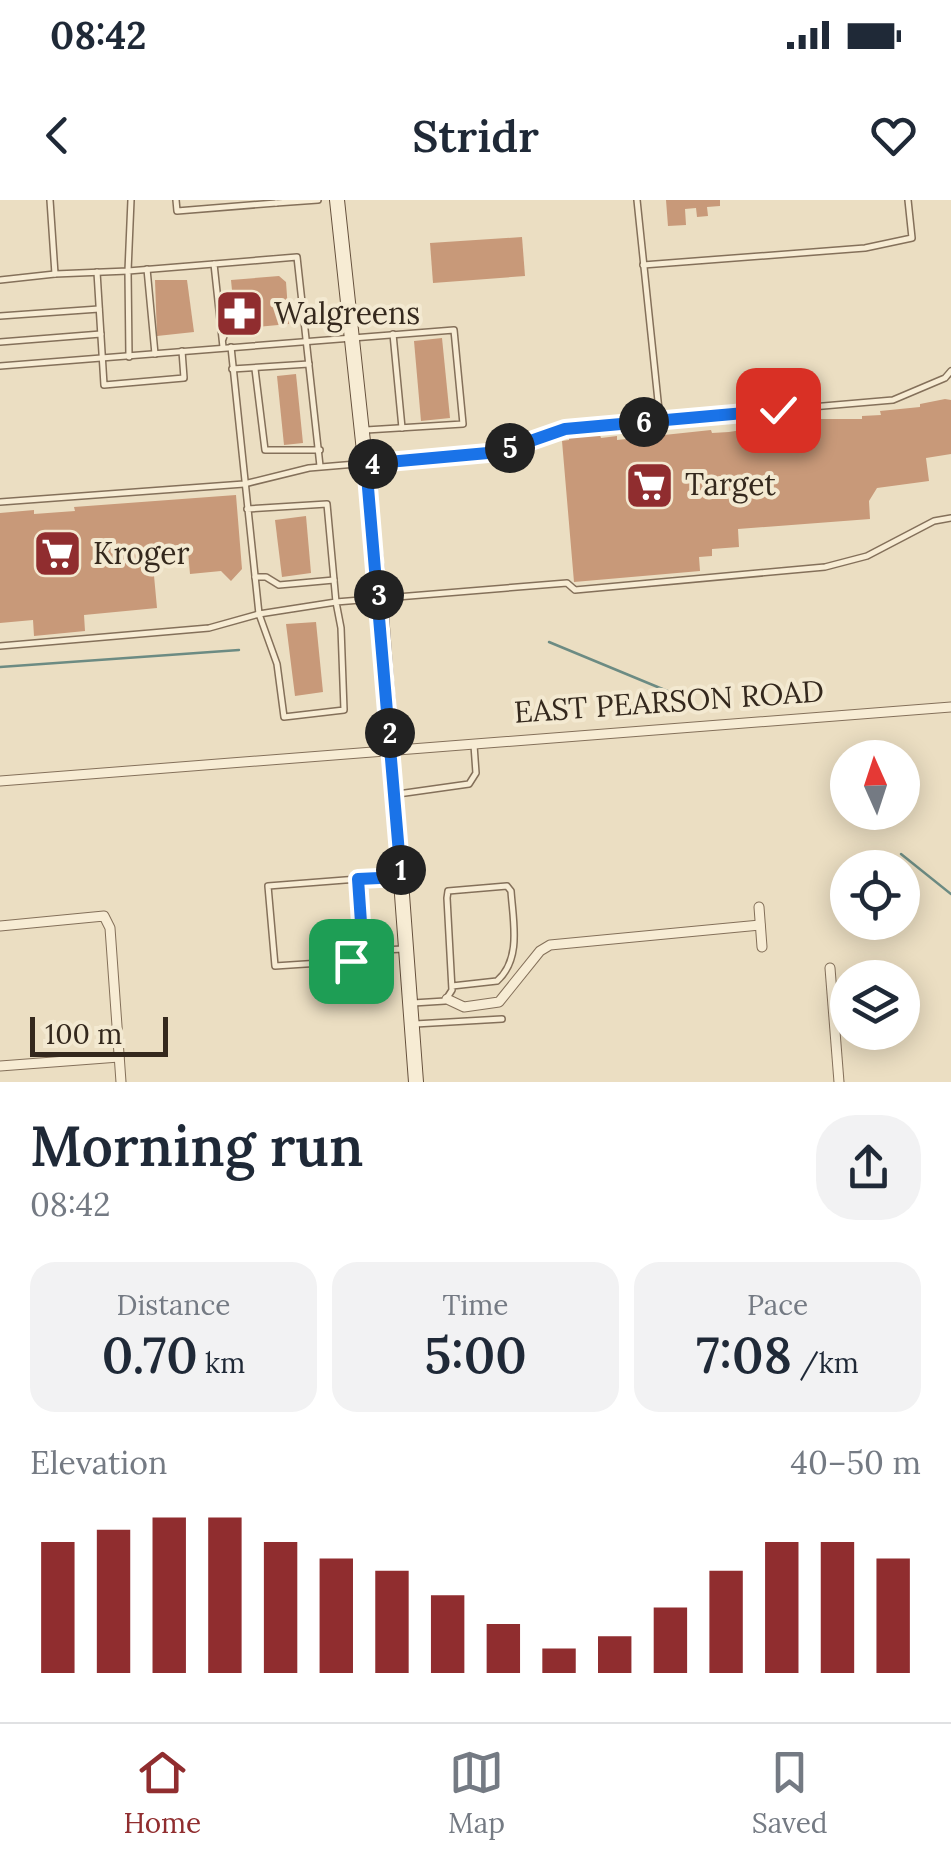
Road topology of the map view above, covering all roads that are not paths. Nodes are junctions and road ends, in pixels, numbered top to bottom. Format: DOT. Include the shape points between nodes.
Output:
graph roads {
  1 [pos="50,200"];
  2 [pos="130,200"];
  3 [pos="176,200"];
  4 [pos="318,200"];
  5 [pos="337,200"];
  6 [pos="637,200"];
  7 [pos="908,200"];
  8 [pos="276,202"];
  9 [pos="214,264"];
  10 [pos="643,265"];
  11 [pos="147,270"];
  12 [pos="128,271"];
  13 [pos="96,272"];
  14 [pos="55,274"];
  15 [pos="0,280"];
  16 [pos="218,294"];
  17 [pos="99,308"];
  18 [pos="227,312"];
  19 [pos="0,316"];
  20 [pos="228,324"];
  21 [pos="101,334"];
  22 [pos="394,334"];
  23 [pos="352,337"];
  24 [pos="305,340"];
  25 [pos="0,342"];
  26 [pos="222,344"];
  27 [pos="231,347"];
  28 [pos="182,351"];
  29 [pos="155,354"];
  30 [pos="130,356"];
  31 [pos="102,359"];
  32 [pos="308,364"];
  33 [pos="0,366"];
  34 [pos="232,369"];
  35 [pos="255,370"];
  36 [pos="951,371"];
  37 [pos="660,420"];
  38 [pos="402,428"];
  39 [pos="362,430"];
  40 [pos="320,450"];
  41 [pos="366,464"];
  42 [pos="320,467"];
  43 [pos="244,484"];
  44 [pos="0,502"];
  45 [pos="247,510"];
  46 [pos="951,518"];
  47 [pos="255,577"];
  48 [pos="334,580"];
  49 [pos="380,600"];
  50 [pos="336,602"];
  51 [pos="260,614"];
  52 [pos="0,646"];
  53 [pos="951,706"];
  54 [pos="474,742"];
  55 [pos="392,749"];
  56 [pos="0,781"];
  57 [pos="395,794"];
  58 [pos="401,877"];
  59 [pos="358,879"];
  60 [pos="760,907"];
  61 [pos="760,925"];
  62 [pos="0,926"];
  63 [pos="762,947"];
  64 [pos="406,949"];
  65 [pos="363,952"];
  66 [pos="452,986"];
  67 [pos="448,999"];
  68 [pos="410,1004"];
  69 [pos="502,1019"];
  70 [pos="412,1024"];
  71 [pos="837,1050"];
  72 [pos="119,1057"];
  73 [pos="0,1066"];
  74 [pos="121,1082"];
  75 [pos="416,1082"];
  76 [pos="840,1082"];
  1 -- 14 [label="lane"];
  2 -- 12 [label="lane"];
  3 -- 8 [label="lane" via="178,211"];
  4 -- 8 [label="lane"];
  5 -- 23 [label="main road"];
  6 -- 10 [label="lane"];
  7 -- 10 [label="lane" via="912,238 865,248"];
  9 -- 11 [label="lane"];
  9 -- 16 [label="lane"];
  9 -- 24 [label="lane" via="297,258"];
  10 -- 37 [label="lane"];
  11 -- 12 [label="lane"];
  11 -- 29 [label="lane"];
  12 -- 13 [label="lane"];
  12 -- 30 [label="lane"];
  13 -- 14 [label="lane"];
  13 -- 17 [label="lane"];
  14 -- 15 [label="lane"];
  16 -- 18 [label="lane"];
  16 -- 26 [label="lane"];
  17 -- 19 [label="lane"];
  17 -- 21 [label="lane"];
  20 -- 26 [label="lane"];
  21 -- 25 [label="lane"];
  21 -- 31 [label="lane"];
  22 -- 23 [label="lane"];
  22 -- 38 [label="lane"];
  22 -- 38 [label="lane" via="454,330 463,424"];
  23 -- 24 [label="lane"];
  23 -- 39 [label="main road"];
  24 -- 27 [label="lane"];
  24 -- 32 [label="lane"];
  26 -- 27 [label="lane"];
  26 -- 28 [label="lane"];
  27 -- 34 [label="lane"];
  28 -- 29 [label="lane"];
  28 -- 31 [label="lane" via="184,378 104,384"];
  29 -- 30 [label="lane"];
  30 -- 31 [label="lane"];
  31 -- 33 [label="lane"];
  32 -- 35 [label="lane"];
  32 -- 40 [label="lane"];
  34 -- 35 [label="lane"];
  34 -- 43 [label="lane"];
  35 -- 40 [label="lane" via="265,450"];
  36 -- 37 [label="lane" via="893,400"];
  37 -- 41 [label="lane" via="565,429 499,452"];
  38 -- 39 [label="lane"];
  39 -- 41 [label="main road"];
  40 -- 42 [label="lane"];
  41 -- 42 [label="lane"];
  41 -- 49 [label="main road"];
  42 -- 43 [label="lane"];
  43 -- 44 [label="lane"];
  43 -- 45 [label="lane"];
  45 -- 47 [label="lane"];
  45 -- 48 [label="lane" via="327,504"];
  46 -- 49 [label="lane" via="826,567"];
  47 -- 48 [label="lane" via="279,585"];
  47 -- 51 [label="lane"];
  48 -- 50 [label="lane"];
  49 -- 50 [label="lane"];
  49 -- 55 [label="main road"];
  50 -- 51 [label="lane"];
  50 -- 51 [label="lane" via="344,710 284,716 277,664"];
  51 -- 52 [label="lane" via="209,628"];
  53 -- 54 [label="street, EAST PEARSON ROAD"];
  54 -- 55 [label="street, EAST PEARSON ROAD"];
  54 -- 57 [label="lane" via="476,773 469,784"];
  55 -- 56 [label="street, EAST PEARSON ROAD"];
  55 -- 57 [label="main road"];
  57 -- 58 [label="main road"];
  58 -- 59 [label="lane"];
  58 -- 64 [label="main road"];
  59 -- 65 [label="lane"];
  59 -- 65 [label="lane" via="268,886 275,966 351,961"];
  60 -- 61 [label="street"];
  61 -- 63 [label="street"];
  61 -- 67 [label="street" via="550,945 499,1002 464,1007"];
  62 -- 72 [label="street" via="104,916"];
  64 -- 65 [label="lane"];
  64 -- 68 [label="main road"];
  66 -- 66 [label="lane" via="447,894 507,886 514,940 509,966 496,981"];
  66 -- 67 [label="lane"];
  67 -- 68 [label="lane"];
  68 -- 70 [label="main road"];
  69 -- 70 [label="lane"];
  70 -- 75 [label="main road"];
  71 -- 76 [label="street"];
  72 -- 73 [label="street"];
  72 -- 74 [label="street"];
}
